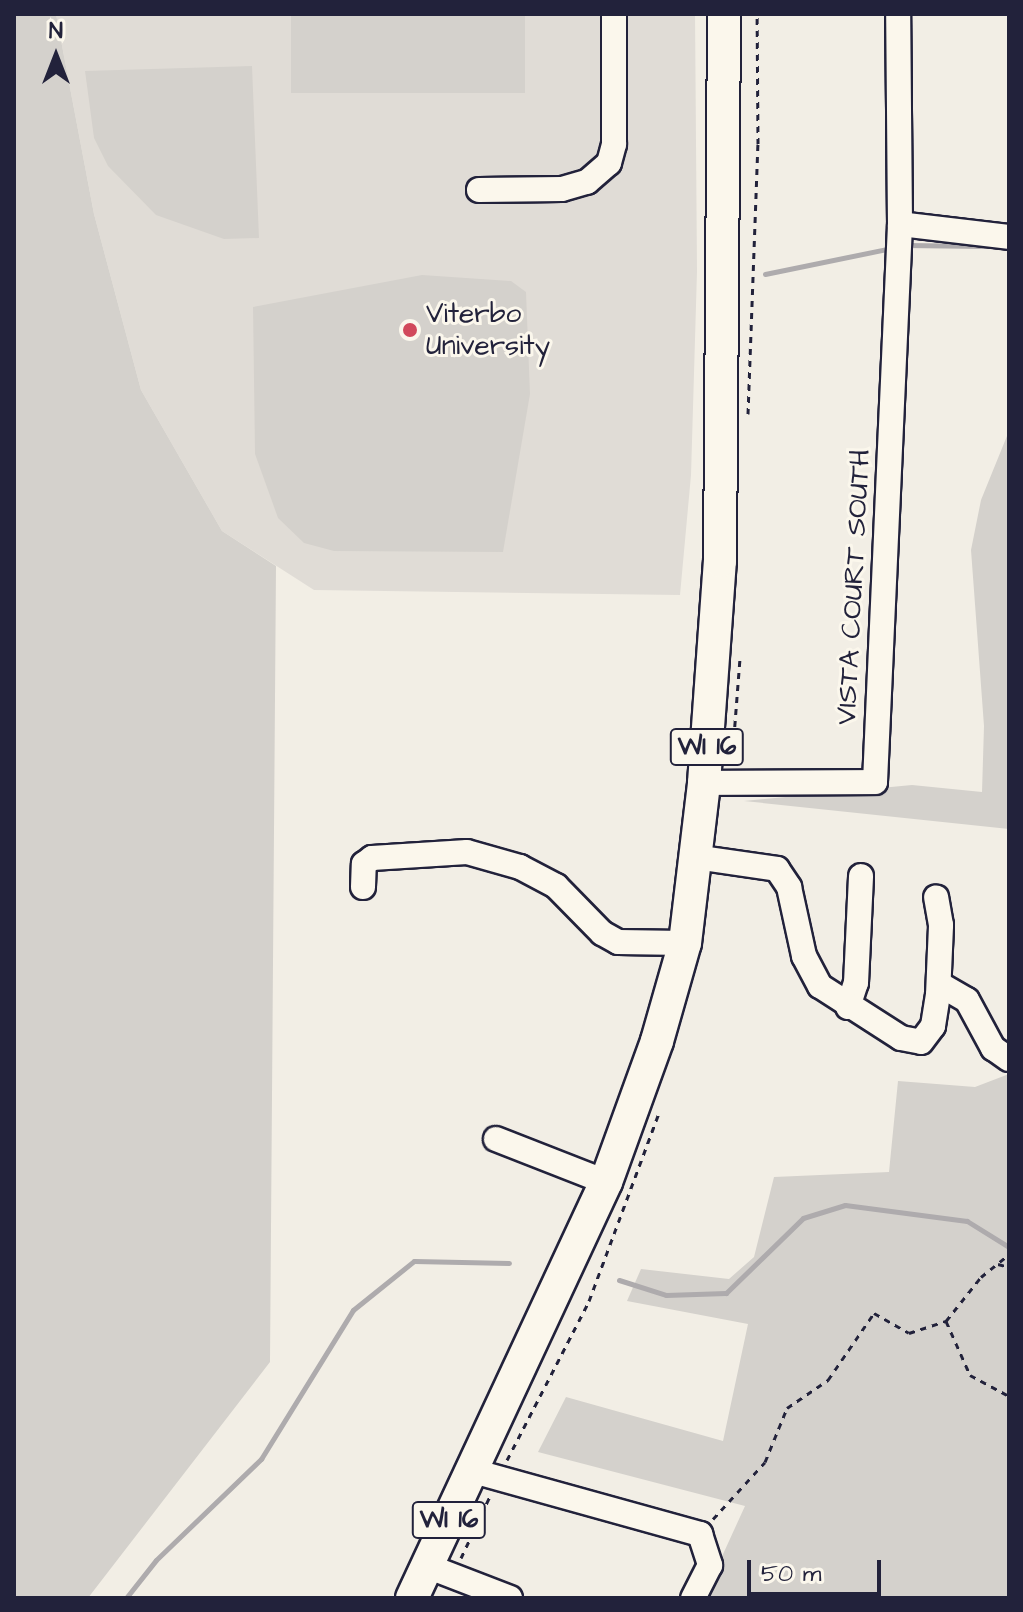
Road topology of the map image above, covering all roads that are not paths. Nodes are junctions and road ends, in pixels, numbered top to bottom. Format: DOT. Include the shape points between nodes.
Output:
graph roads {
  1 [pos="614,14"];
  2 [pos="724,14"];
  3 [pos="898,14"];
  4 [pos="479,190"];
  5 [pos="900,224"];
  6 [pos="1009,237"];
  7 [pos="704,783"];
  8 [pos="695,857"];
  9 [pos="861,876"];
  10 [pos="363,887"];
  11 [pos="936,897"];
  12 [pos="685,943"];
  13 [pos="939,984"];
  14 [pos="848,1007"];
  15 [pos="1009,1059"];
  16 [pos="496,1139"];
  17 [pos="606,1182"];
  18 [pos="473,1471"];
  19 [pos="427,1566"];
  20 [pos="412,1598"];
  21 [pos="510,1598"];
  22 [pos="693,1598"];
  1 -- 4 [label="street" via="614,144 609,163 587,182 562,189"];
  2 -- 7 [label="main road, WI 16" via="720,561"];
  3 -- 5 [label="street"];
  5 -- 6 [label="street"];
  5 -- 7 [label="street, VISTA COURT SOUTH" via="875,782"];
  7 -- 8 [label="main road, WI 16"];
  8 -- 12 [label="main road, WI 16"];
  8 -- 14 [label="street" via="777,869 789,887 809,966 820,986"];
  9 -- 14 [label="street" via="856,983"];
  10 -- 12 [label="street" via="364,864 372,858 467,852 520,867 556,886 602,933 618,942"];
  11 -- 13 [label="street" via="941,925"];
  12 -- 17 [label="main road, WI 16"];
  13 -- 14 [label="street" via="933,1026 921,1042 901,1038"];
  13 -- 15 [label="street" via="967,1000 993,1048"];
  16 -- 17 [label="street"];
  17 -- 18 [label="main road, WI 16"];
  18 -- 19 [label="main road, WI 16"];
  18 -- 22 [label="street" via="700,1534 710,1565"];
  19 -- 20 [label="main road, WI 16"];
  19 -- 21 [label="street"];
}
